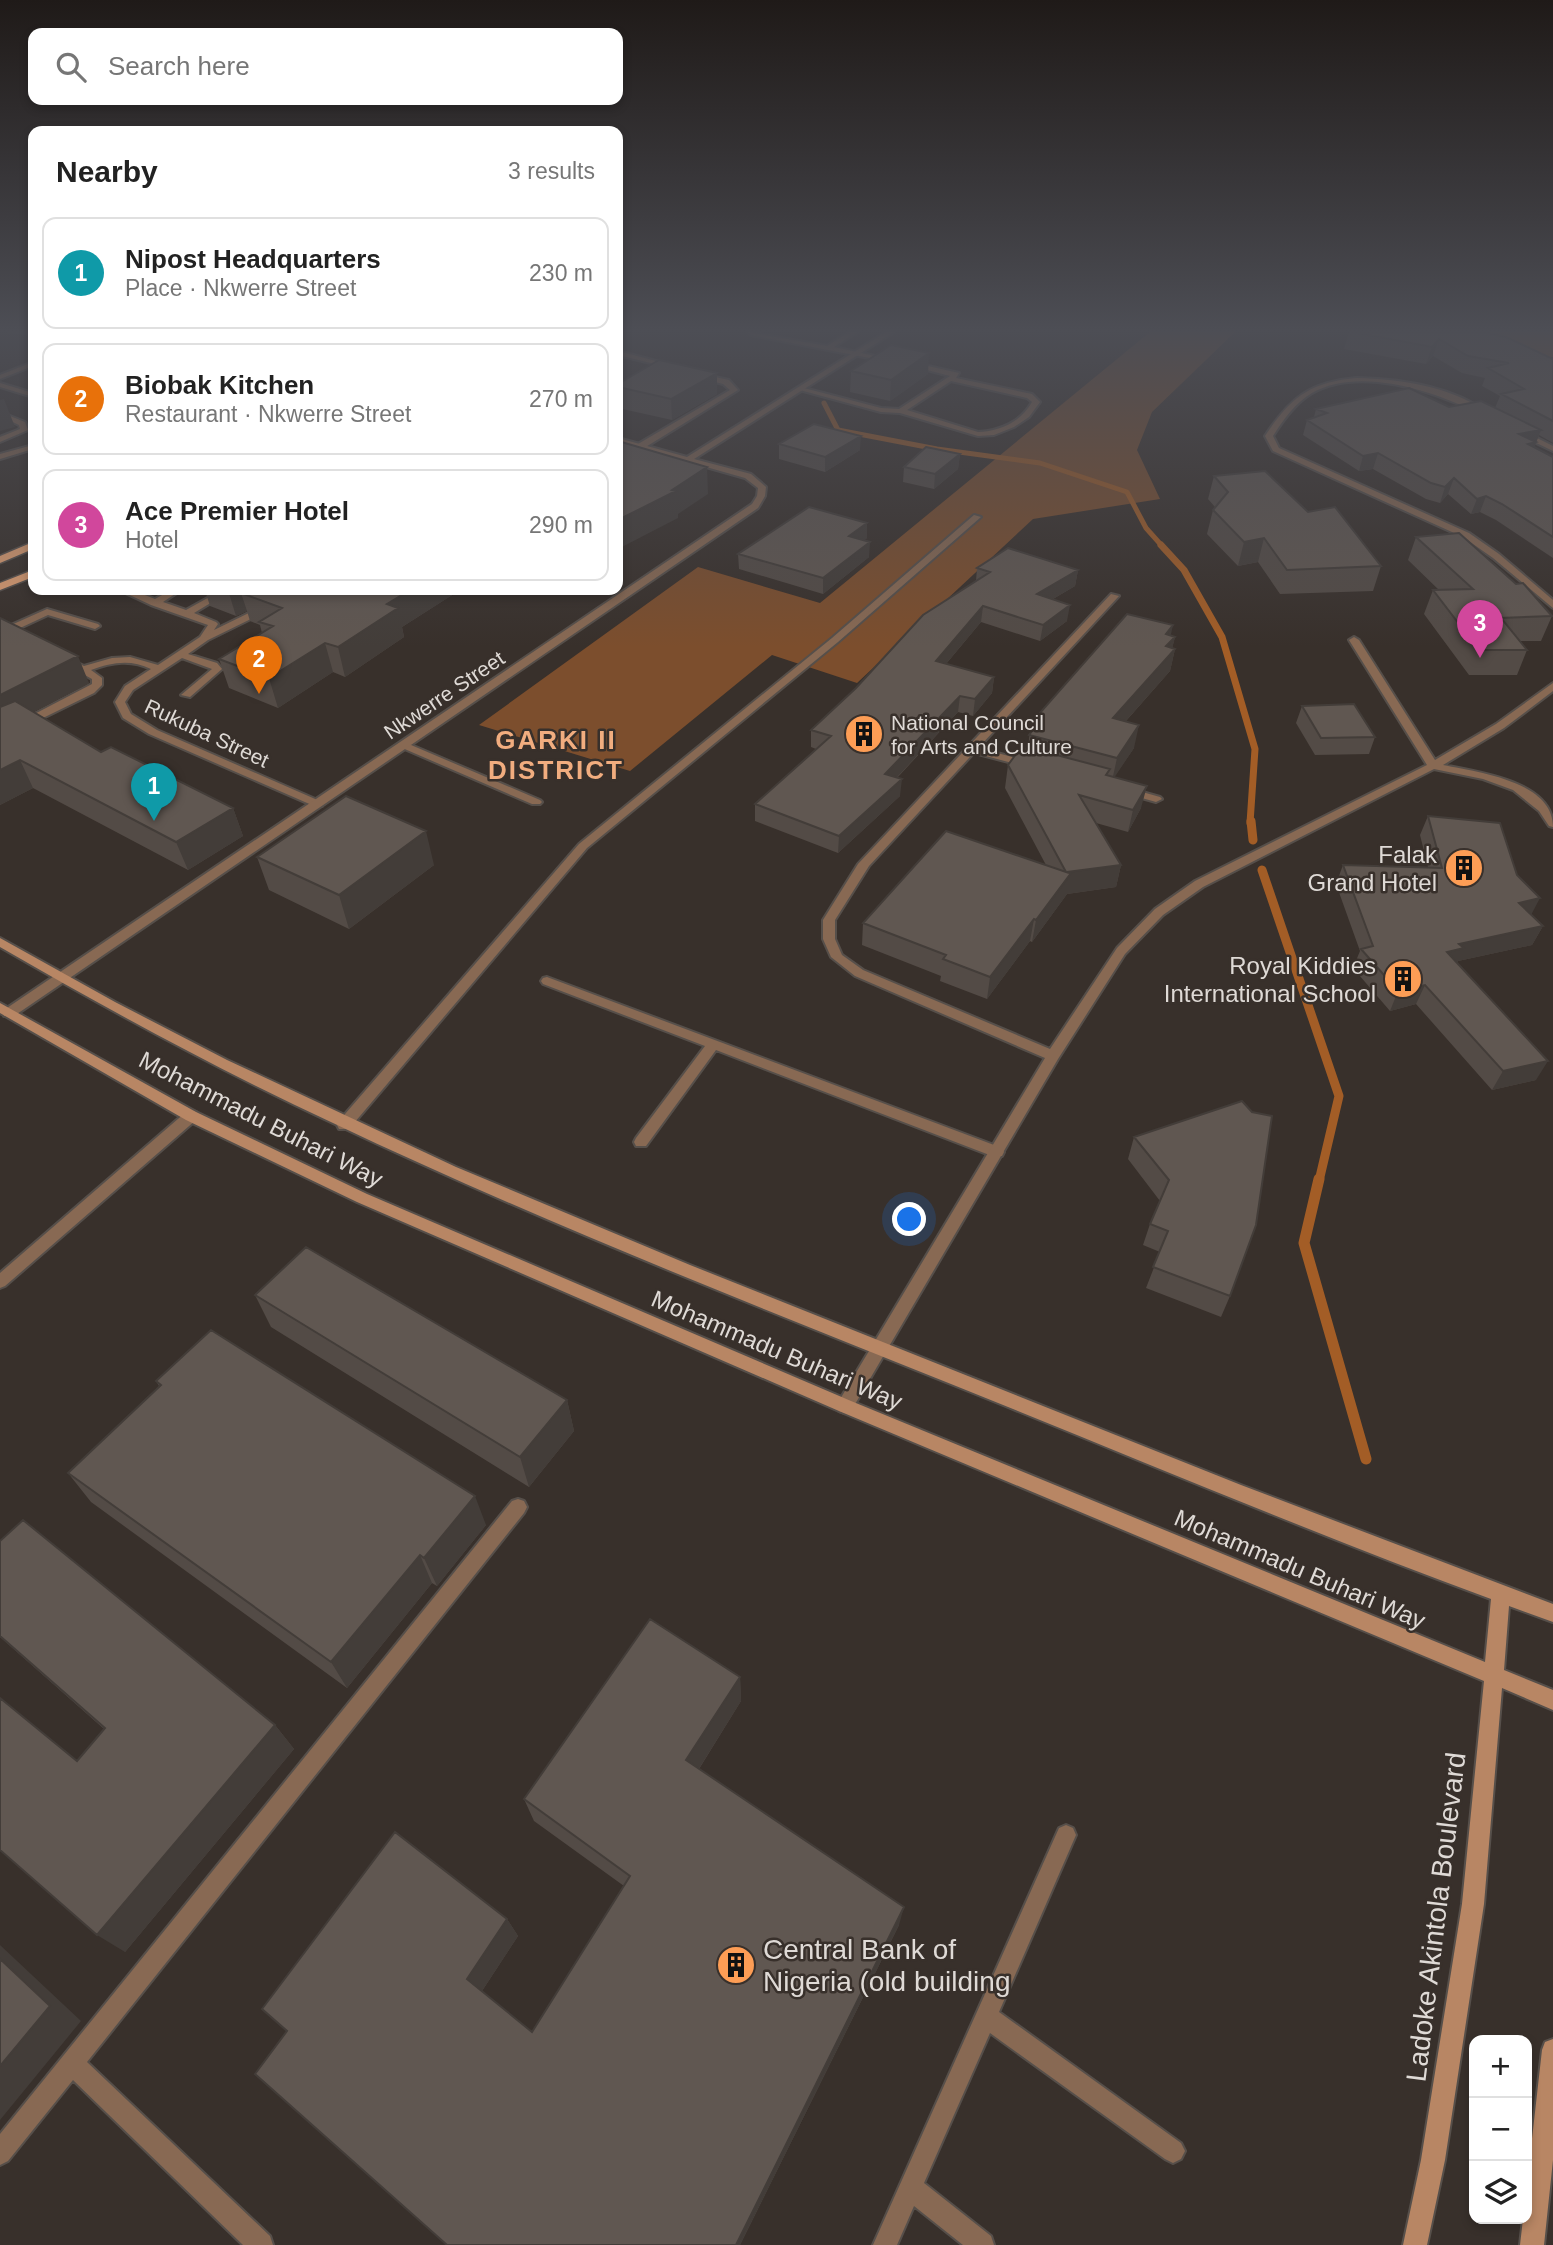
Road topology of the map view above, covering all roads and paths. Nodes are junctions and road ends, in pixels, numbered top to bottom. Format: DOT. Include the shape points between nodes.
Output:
graph roads {
  1 [pos="656,437"];
  2 [pos="724,437"];
  3 [pos="1269,437"];
  4 [pos="1529,437"];
  5 [pos="623,441"];
  6 [pos="641,446"];
  7 [pos="28,449"];
  8 [pos="1553,450"];
  9 [pos="0,457"];
  10 [pos="690,458"];
  11 [pos="977,517"];
  12 [pos="28,547"];
  13 [pos="0,560"];
  14 [pos="28,575"];
  15 [pos="0,587"];
  16 [pos="136,595"];
  17 [pos="168,595"];
  18 [pos="219,595"];
  19 [pos="1114,596"];
  20 [pos="277,602"];
  21 [pos="154,603"];
  22 [pos="1553,605"];
  23 [pos="186,614"];
  24 [pos="95,626"];
  25 [pos="1,634"];
  26 [pos="204,639"];
  27 [pos="22,640"];
  28 [pos="1354,640"];
  29 [pos="182,655"];
  30 [pos="59,658"];
  31 [pos="158,668"];
  32 [pos="84,670"];
  33 [pos="1553,686"];
  34 [pos="186,695"];
  35 [pos="0,736"];
  36 [pos="404,745"];
  37 [pos="971,749"];
  38 [pos="1433,766"];
  39 [pos="1037,767"];
  40 [pos="1116,788"];
  41 [pos="1156,799"];
  42 [pos="536,802"];
  43 [pos="318,804"];
  44 [pos="1553,824"];
  45 [pos="0,942"];
  46 [pos="61,978"];
  47 [pos="547,981"];
  48 [pos="3,1012"];
  49 [pos="714,1044"];
  50 [pos="1053,1056"];
  51 [pos="191,1116"];
  52 [pos="344,1125"];
  53 [pos="641,1142"];
  54 [pos="997,1152"];
  55 [pos="0,1282"];
  56 [pos="880,1348"];
  57 [pos="845,1406"];
  58 [pos="518,1507"];
  59 [pos="1501,1594"];
  60 [pos="1553,1613"];
  61 [pos="1493,1677"];
  62 [pos="1553,1700"];
  63 [pos="1066,1835"];
  64 [pos="988,2018"];
  65 [pos="1553,2050"];
  66 [pos="72,2063"];
  67 [pos="1173,2151"];
  68 [pos="0,2153"];
  69 [pos="911,2189"];
  70 [pos="261,2245"];
  71 [pos="885,2245"];
  72 [pos="982,2245"];
  73 [pos="1415,2245"];
  74 [pos="1532,2245"];
  1 -- 6 [label="street"];
  2 -- 10 [label="street"];
  3 -- 22 [label="street" via="1286,455 1466,535"];
  4 -- 8 [label="street"];
  5 -- 6 [label="street, Nkwerre Street"];
  6 -- 10 [label="street, Nkwerre Street"];
  7 -- 9 [label="street"];
  10 -- 36 [label="street, Nkwerre Street" via="748,476 762,487 761,496 754,506"];
  11 -- 52 [label="street" via="583,846"];
  12 -- 13 [label="main road"];
  14 -- 15 [label="main road"];
  16 -- 21 [label="street"];
  17 -- 21 [label="street"];
  18 -- 23 [label="street"];
  19 -- 37 [label="street"];
  20 -- 26 [label="street"];
  21 -- 23 [label="street"];
  23 -- 26 [label="street, Rukuba Street" via="213,624"];
  24 -- 25 [label="street" via="47,612"];
  25 -- 27 [label="street"];
  26 -- 29 [label="street, Rukuba Street"];
  28 -- 38 [label="street"];
  29 -- 31 [label="street, Rukuba Street"];
  29 -- 34 [label="street" via="217,670"];
  30 -- 32 [label="street"];
  31 -- 32 [label="street" via="130,658"];
  31 -- 43 [label="street, Rukuba Street" via="129,688 120,702 127,716 153,732"];
  32 -- 35 [label="street" via="97,678 97,685"];
  33 -- 38 [label="street" via="1500,726"];
  36 -- 42 [label="street"];
  36 -- 43 [label="street, Nkwerre Street"];
  37 -- 39 [label="street"];
  37 -- 50 [label="street" via="864,864 828,920 829,940 837,957 859,972"];
  38 -- 44 [label="street" via="1502,781 1533,794"];
  38 -- 50 [label="street" via="1199,884 1159,912 1121,951"];
  40 -- 41 [label="street"];
  43 -- 46 [label="street, Nkwerre Street"];
  45 -- 46 [label="main road, Mohammadu Buhari Way"];
  46 -- 48 [label="street, Nkwerre Street"];
  46 -- 52 [label="main road, Mohammadu Buhari Way"];
  47 -- 49 [label="street"];
  48 -- 51 [label="main road, Mohammadu Buhari Way"];
  49 -- 53 [label="street"];
  49 -- 54 [label="street"];
  50 -- 54 [label="street"];
  51 -- 55 [label="street"];
  51 -- 57 [label="main road, Mohammadu Buhari Way" via="362,1198"];
  52 -- 56 [label="main road, Mohammadu Buhari Way" via="551,1215"];
  54 -- 56 [label="street"];
  56 -- 57 [label="street"];
  56 -- 59 [label="main road, Mohammadu Buhari Way"];
  57 -- 61 [label="main road, Mohammadu Buhari Way"];
  58 -- 66 [label="street"];
  59 -- 60 [label="main road, Mohammadu Buhari Way"];
  59 -- 61 [label="main road, Ladoke Akintola Boulevard"];
  61 -- 62 [label="main road, Mohammadu Buhari Way"];
  61 -- 73 [label="main road, Ladoke Akintola Boulevard" via="1473,1904"];
  63 -- 64 [label="street"];
  64 -- 67 [label="street"];
  64 -- 69 [label="street"];
  65 -- 74 [label="main road"];
  66 -- 68 [label="street"];
  66 -- 70 [label="street"];
  69 -- 71 [label="street"];
  69 -- 72 [label="street"];
}
